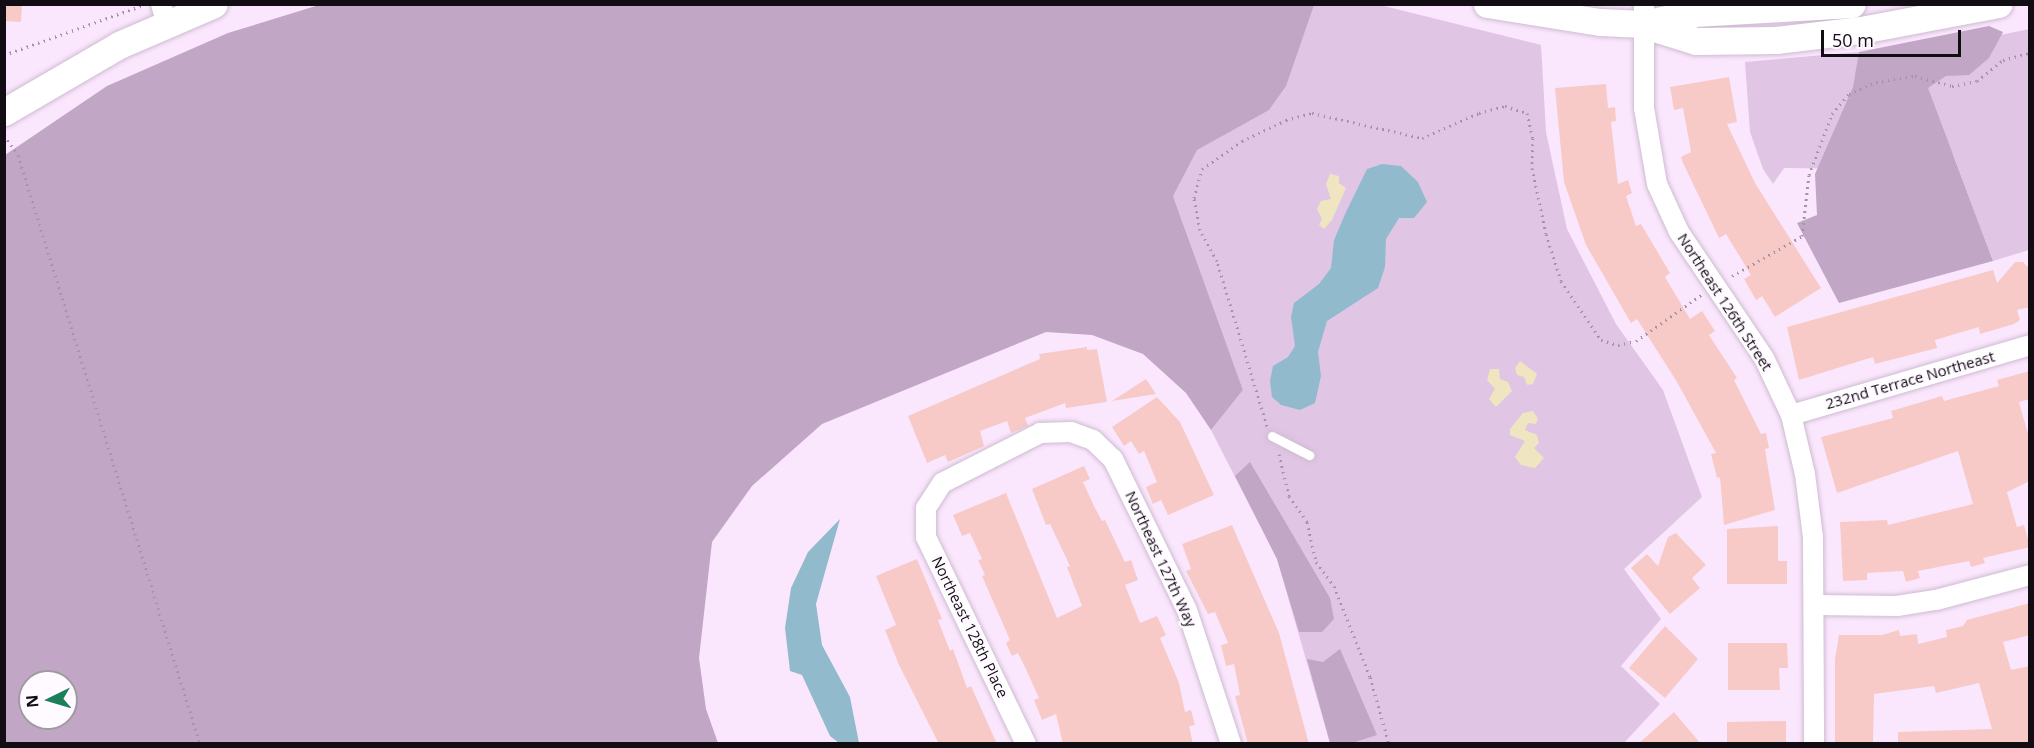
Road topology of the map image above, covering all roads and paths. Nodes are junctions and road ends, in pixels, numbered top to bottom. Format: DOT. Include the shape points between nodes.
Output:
graph roads {
  1 [pos="214,4"];
  2 [pos="1487,4"];
  3 [pos="1852,4"];
  4 [pos="1999,4"];
  5 [pos="143,5"];
  6 [pos="163,13"];
  7 [pos="1644,14"];
  8 [pos="2030,52"];
  9 [pos="4,55"];
  10 [pos="4,112"];
  11 [pos="4,135"];
  12 [pos="1715,286"];
  13 [pos="2030,345"];
  14 [pos="1791,415"];
  15 [pos="1272,436"];
  16 [pos="1309,454"];
  17 [pos="927,508"];
  18 [pos="2030,575"];
  19 [pos="1815,605"];
  20 [pos="200,744"];
  21 [pos="1026,744"];
  22 [pos="1231,744"];
  23 [pos="1389,744"];
  24 [pos="1814,744"];
  1 -- 6 [label="street"];
  2 -- 7 [label="street" via="1600,22"];
  3 -- 7 [label="street"];
  4 -- 7 [label="street" via="1906,23 1776,40 1696,41"];
  5 -- 9 [label="path"];
  6 -- 10 [label="street"];
  7 -- 12 [label="street, Northeast 126th Street" via="1644,108 1657,183 1679,232"];
  8 -- 12 [label="path" via="2002,60 1977,81 1952,86 1915,76 1876,82 1850,94 1832,114 1809,175 1802,237"];
  11 -- 20 [label="path" via="18,155"];
  12 -- 14 [label="street, Northeast 126th Street" via="1764,358"];
  12 -- 15 [label="path" via="1636,341 1618,345 1601,340 1561,281 1532,168 1533,138 1527,113 1505,106 1479,112 1422,138 1312,113 1286,120 1242,141 1202,170 1194,198 1200,230 1217,261"];
  13 -- 14 [label="street, 232nd Terrace Northeast"];
  14 -- 19 [label="street, Northeast 126th Street" via="1814,537"];
  15 -- 16 [label="lane"];
  15 -- 23 [label="path" via="1289,496 1307,522 1316,562 1334,586 1370,678"];
  17 -- 21 [label="street, Northeast 128th Place" via="926,537"];
  17 -- 22 [label="street, Northeast 127th Way" via="942,483 1041,433 1071,432 1093,440 1113,459 1187,610"];
  18 -- 19 [label="street" via="1936,600 1897,606"];
  19 -- 24 [label="street, Northeast 126th Street"];
}
